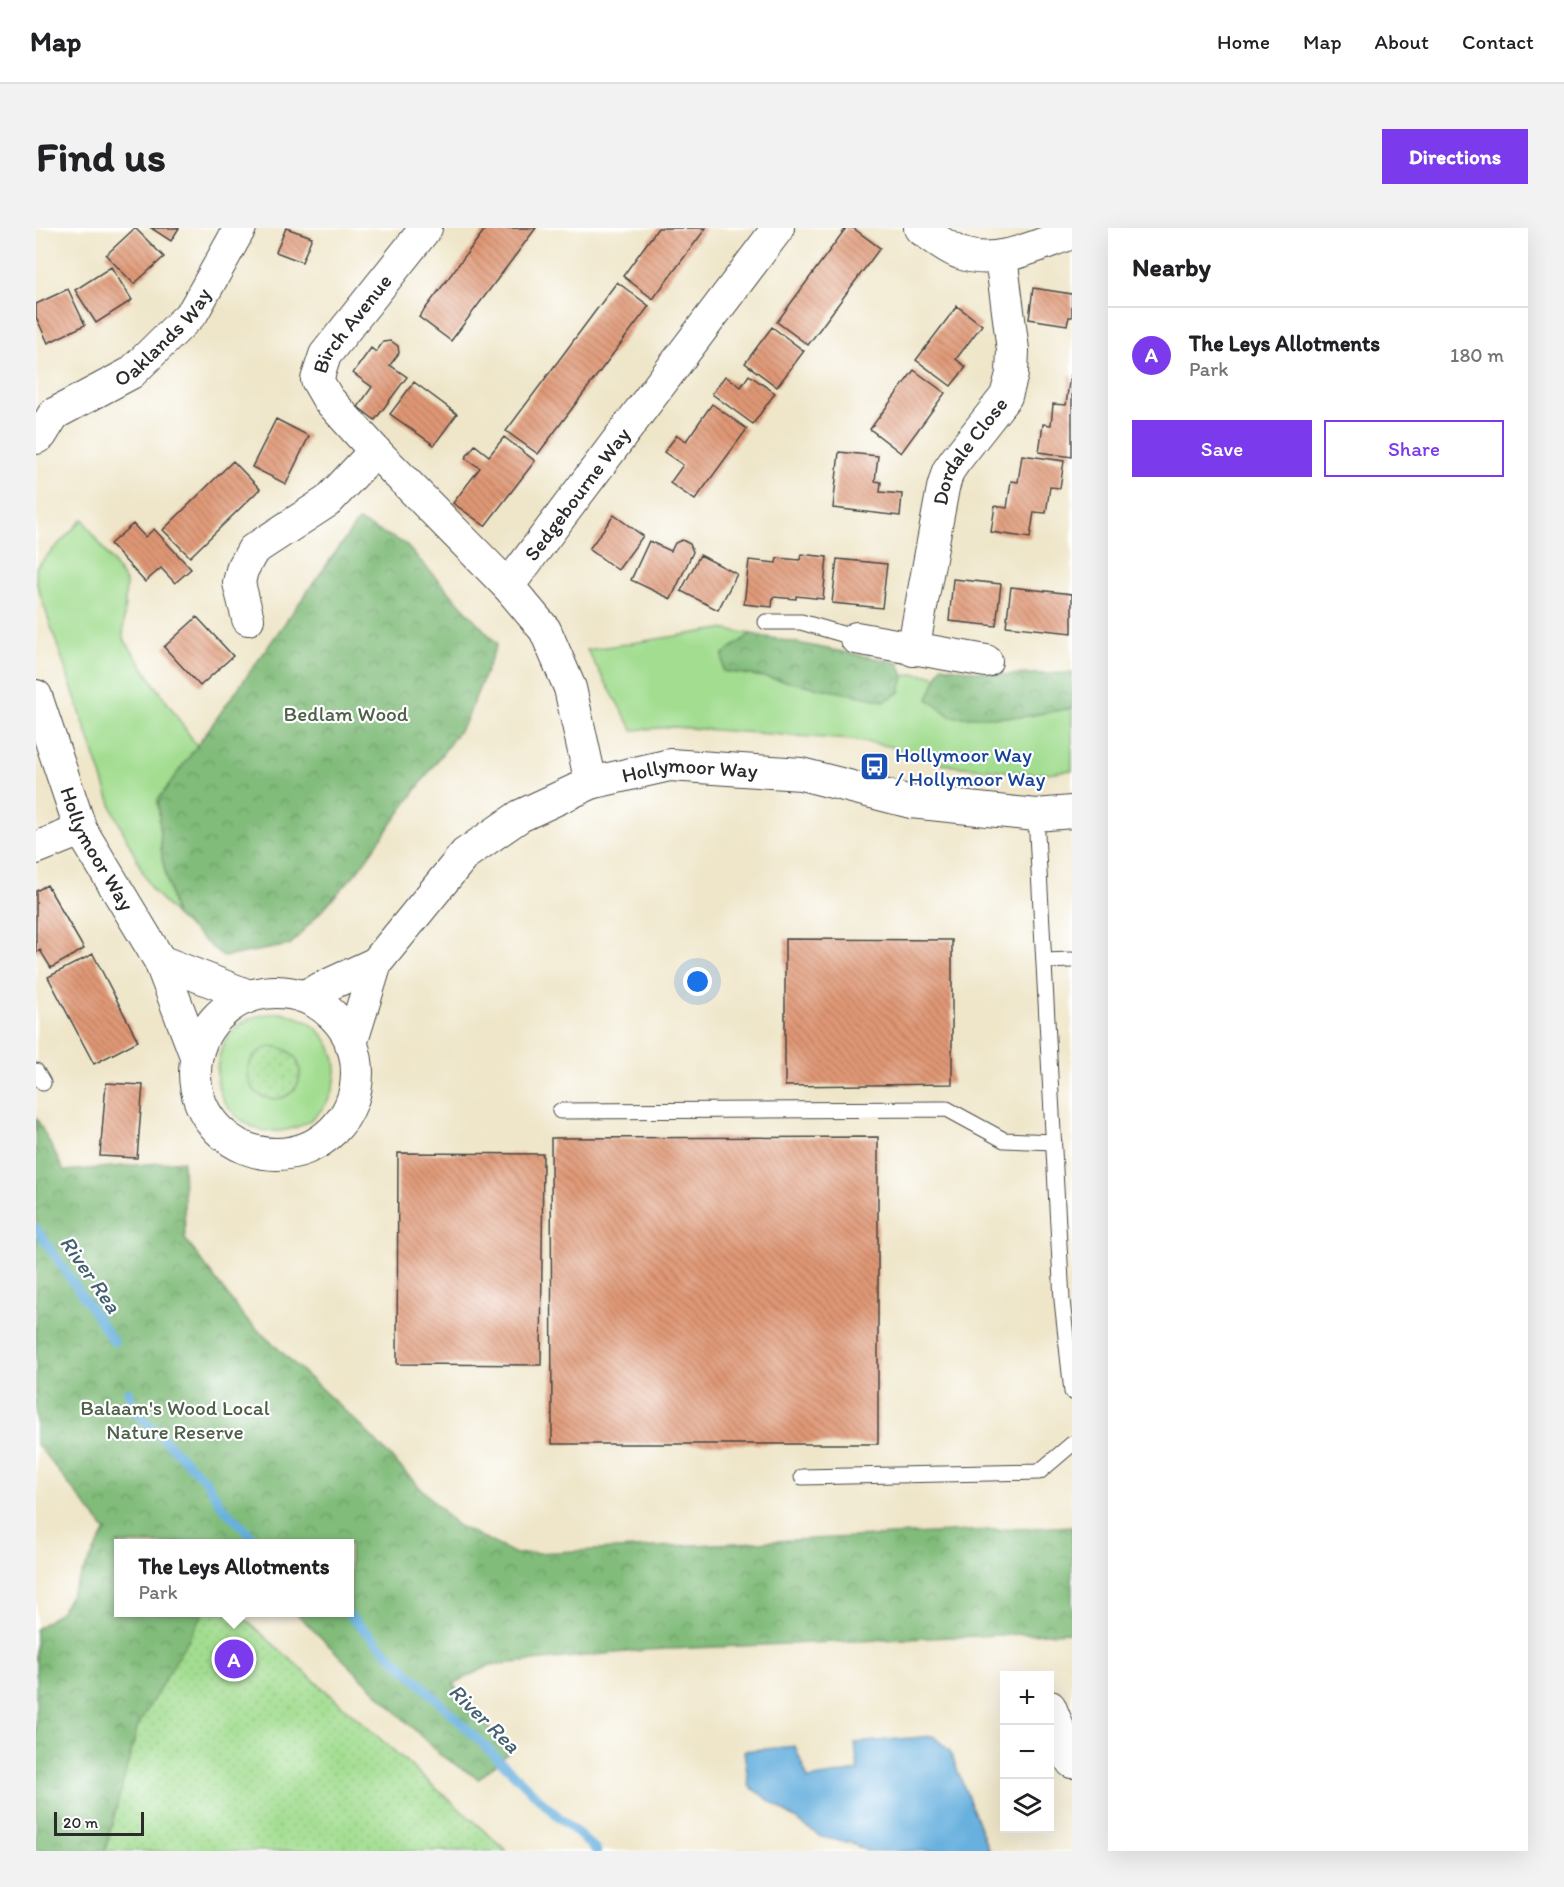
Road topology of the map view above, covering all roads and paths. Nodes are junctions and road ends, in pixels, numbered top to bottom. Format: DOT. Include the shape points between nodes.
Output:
graph roads {
  1 [pos="240,228"];
  2 [pos="426,228"];
  3 [pos="778,228"];
  4 [pos="920,228"];
  5 [pos="1072,233"];
  6 [pos="1000,257"];
  7 [pos="42,420"];
  8 [pos="375,451"];
  9 [pos="508,586"];
  10 [pos="248,619"];
  11 [pos="766,622"];
  12 [pos="855,638"];
  13 [pos="913,650"];
  14 [pos="986,661"];
  15 [pos="36,696"];
  16 [pos="591,783"];
  17 [pos="1072,812"];
  18 [pos="1036,815"];
  19 [pos="81,830"];
  20 [pos="36,848"];
  21 [pos="1072,960"];
  22 [pos="160,961"];
  23 [pos="1044,961"];
  24 [pos="376,963"];
  25 [pos="249,996"];
  26 [pos="303,996"];
  27 [pos="351,1044"];
  28 [pos="196,1056"];
  29 [pos="353,1095"];
  30 [pos="560,1112"];
  31 [pos="363,1126"];
  32 [pos="1054,1142"];
  33 [pos="1072,1392"];
  34 [pos="1072,1443"];
  35 [pos="802,1477"];
  36 [pos="1054,1717"];
  37 [pos="1072,1762"];
  1 -- 7 [label="street, Oaklands Way" via="193,312 131,373"];
  2 -- 8 [label="street, Birch Avenue" via="325,355 317,380 328,399"];
  3 -- 9 [label="street, Sedgebourne Way"];
  4 -- 6 [label="street" via="958,253 978,258"];
  5 -- 6 [label="street"];
  6 -- 13 [label="street, Dordale Close" via="1013,350 1012,374 1006,396 948,471"];
  8 -- 9 [label="street, Birch Avenue"];
  8 -- 10 [label="street" via="328,501 253,550 239,583"];
  9 -- 16 [label="street" via="545,630 570,688"];
  11 -- 12 [label="lane" via="801,622"];
  12 -- 13 [label="street"];
  13 -- 14 [label="street"];
  15 -- 19 [label="street, Hollymoor Way"];
  16 -- 18 [label="street, Hollymoor Way" via="670,765 801,774 911,802"];
  16 -- 24 [label="street, Hollymoor Way" via="520,816 465,854"];
  17 -- 18 [label="street, Hollymoor Way"];
  18 -- 23 [label="lane"];
  19 -- 20 [label="street"];
  19 -- 22 [label="street, Hollymoor Way"];
  21 -- 23 [label="lane"];
  22 -- 25 [label="street"];
  22 -- 28 [label="street, Hollymoor Way"];
  23 -- 32 [label="lane"];
  24 -- 26 [label="street, Hollymoor Way"];
  24 -- 27 [label="street, Hollymoor Way"];
  25 -- 26 [label="street" via="276,992"];
  25 -- 28 [label="street" via="225,1010 206,1031"];
  26 -- 27 [label="street" via="327,1011 346,1031"];
  27 -- 29 [label="street" via="356,1057 357,1083"];
  28 -- 29 [label="street" via="195,1084 202,1108 218,1130 238,1145 263,1153 322,1148 349,1108"];
  29 -- 31 [label="street"];
  30 -- 32 [label="lane" via="947,1110 1004,1140"];
  32 -- 33 [label="lane" via="1062,1300"];
  34 -- 35 [label="lane" via="1039,1472"];
  36 -- 37 [label="street"];
}
